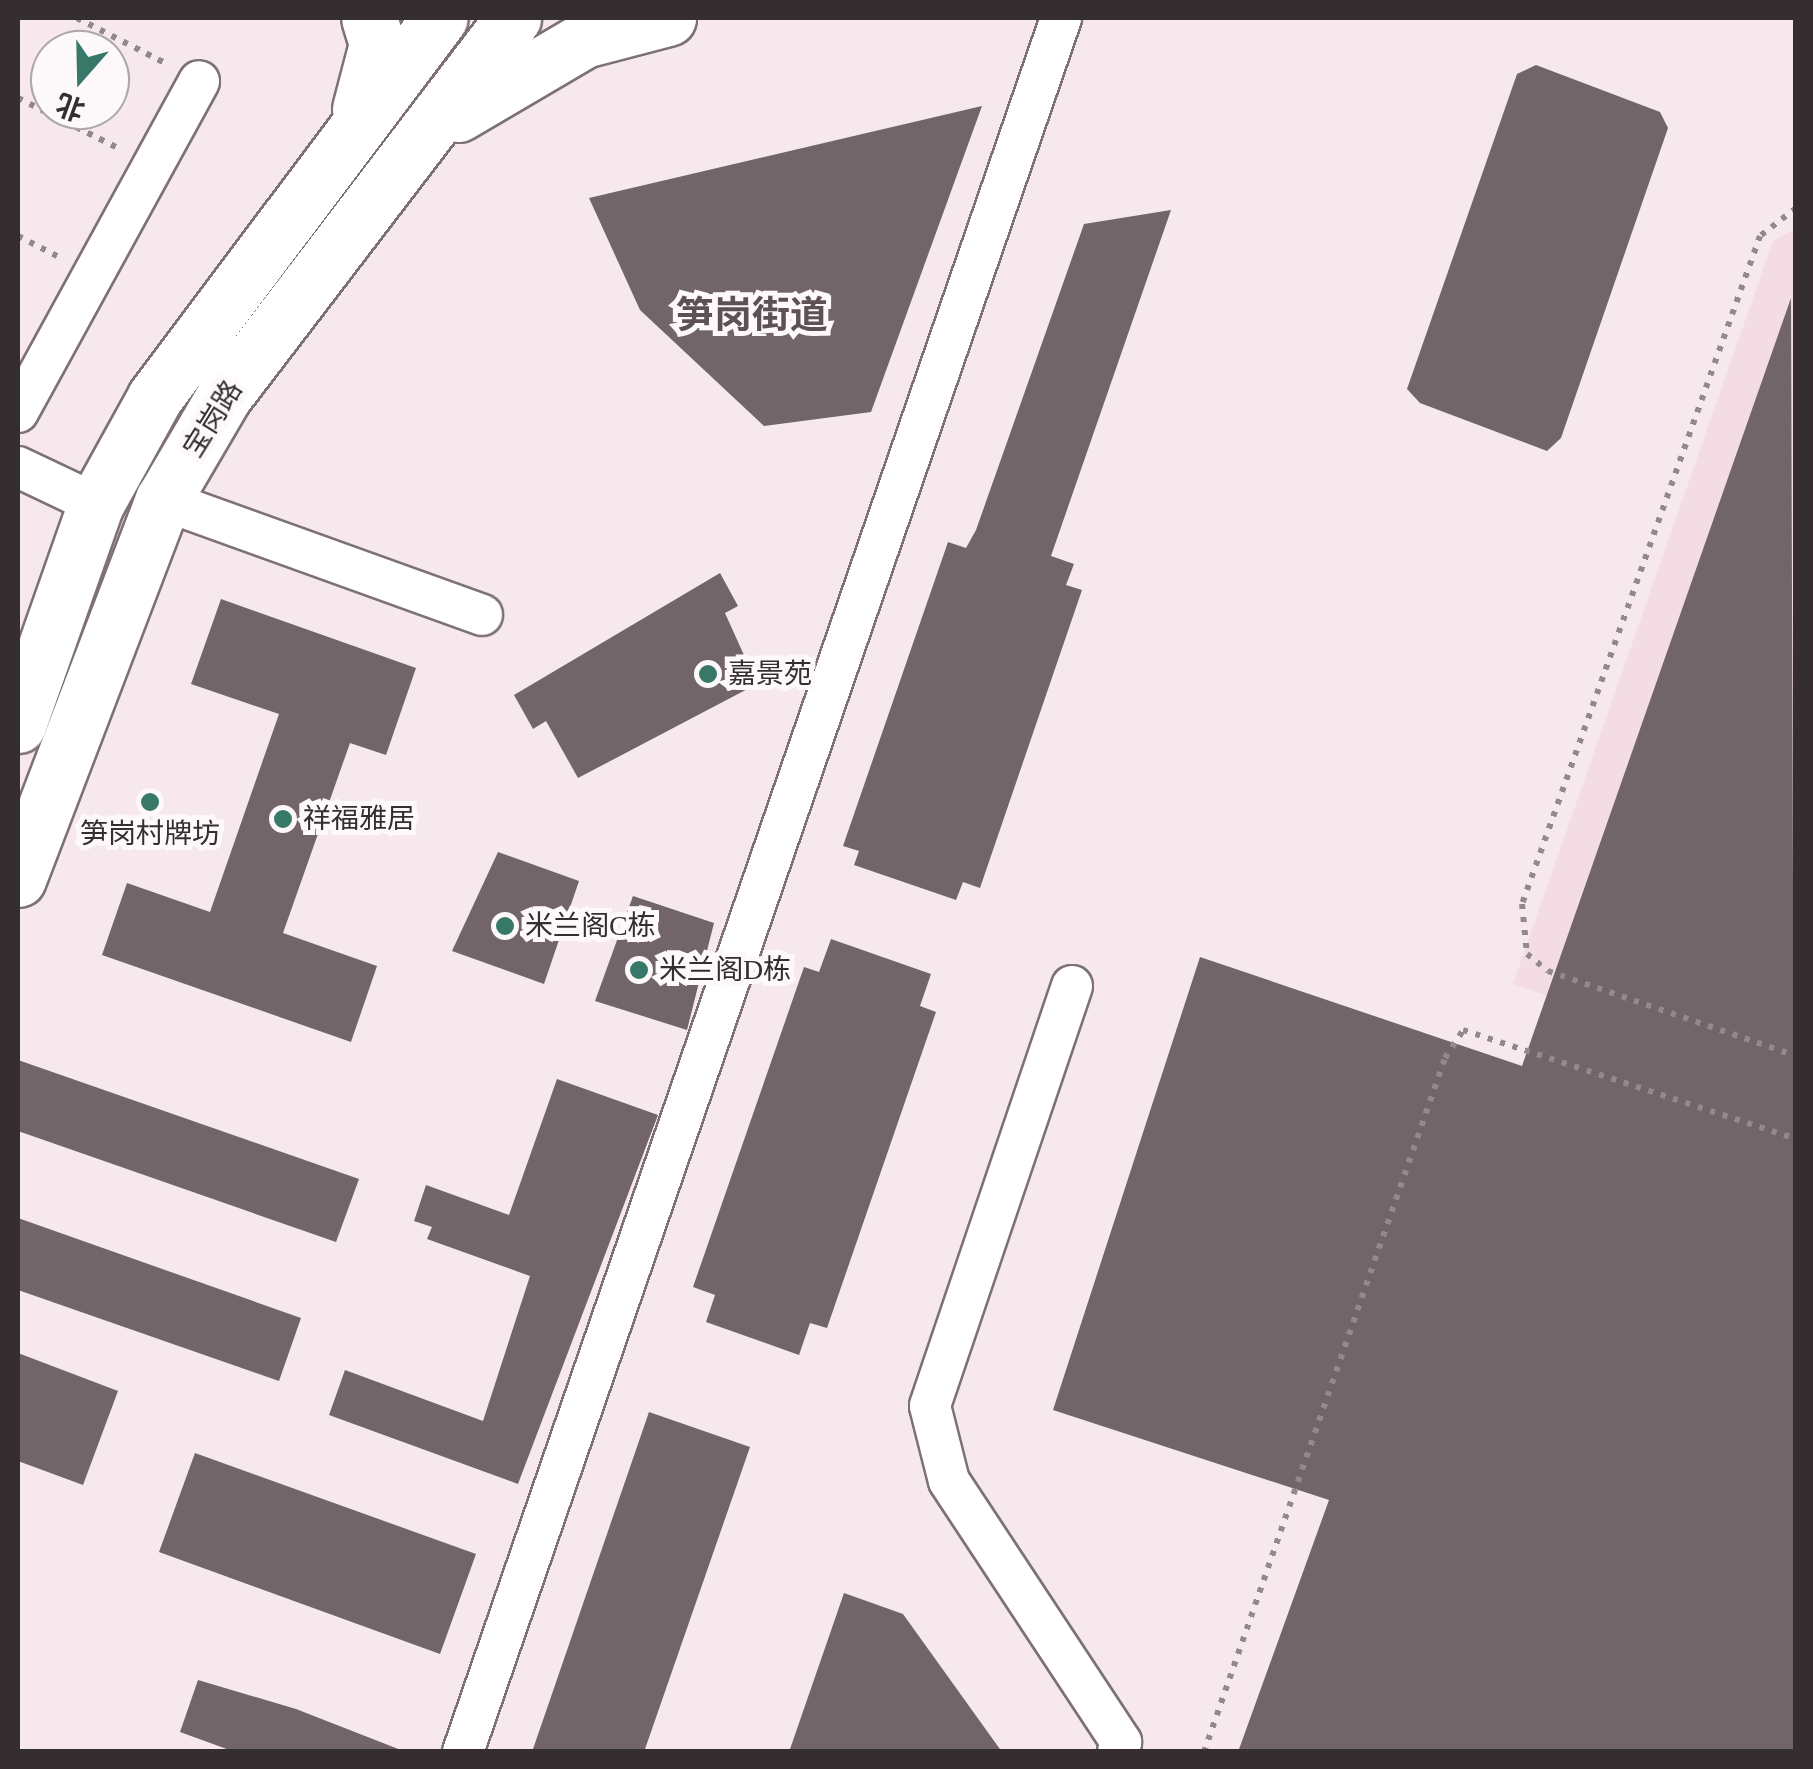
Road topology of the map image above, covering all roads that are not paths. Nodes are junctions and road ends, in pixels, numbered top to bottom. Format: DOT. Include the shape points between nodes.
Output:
graph roads {
  1 [pos="369,18"];
  2 [pos="440,18"];
  3 [pos="513,18"];
  4 [pos="668,18"];
  5 [pos="1061,18"];
  6 [pos="199,81"];
  7 [pos="352,131"];
  8 [pos="412,148"];
  9 [pos="18,412"];
  10 [pos="18,467"];
  11 [pos="163,500"];
  12 [pos="96,504"];
  13 [pos="482,615"];
  14 [pos="18,725"];
  15 [pos="18,880"];
  16 [pos="1072,986"];
  17 [pos="1125,1748"];
  18 [pos="463,1752"];
  1 -- 7 [label="main road" via="377,44"];
  2 -- 7 [label="main road, 宝岗路"];
  3 -- 8 [label="main road, 宝岗路"];
  4 -- 8 [label="main road" via="584,40 511,75"];
  5 -- 18 [label="street"];
  6 -- 9 [label="street"];
  7 -- 12 [label="main road, 宝岗路" via="156,396"];
  8 -- 11 [label="main road, 宝岗路" via="224,396"];
  10 -- 12 [label="street"];
  11 -- 13 [label="street"];
  11 -- 15 [label="main road, 宝岗路"];
  12 -- 14 [label="main road, 宝岗路"];
  16 -- 17 [label="street" via="930,1406 949,1482"];
}
